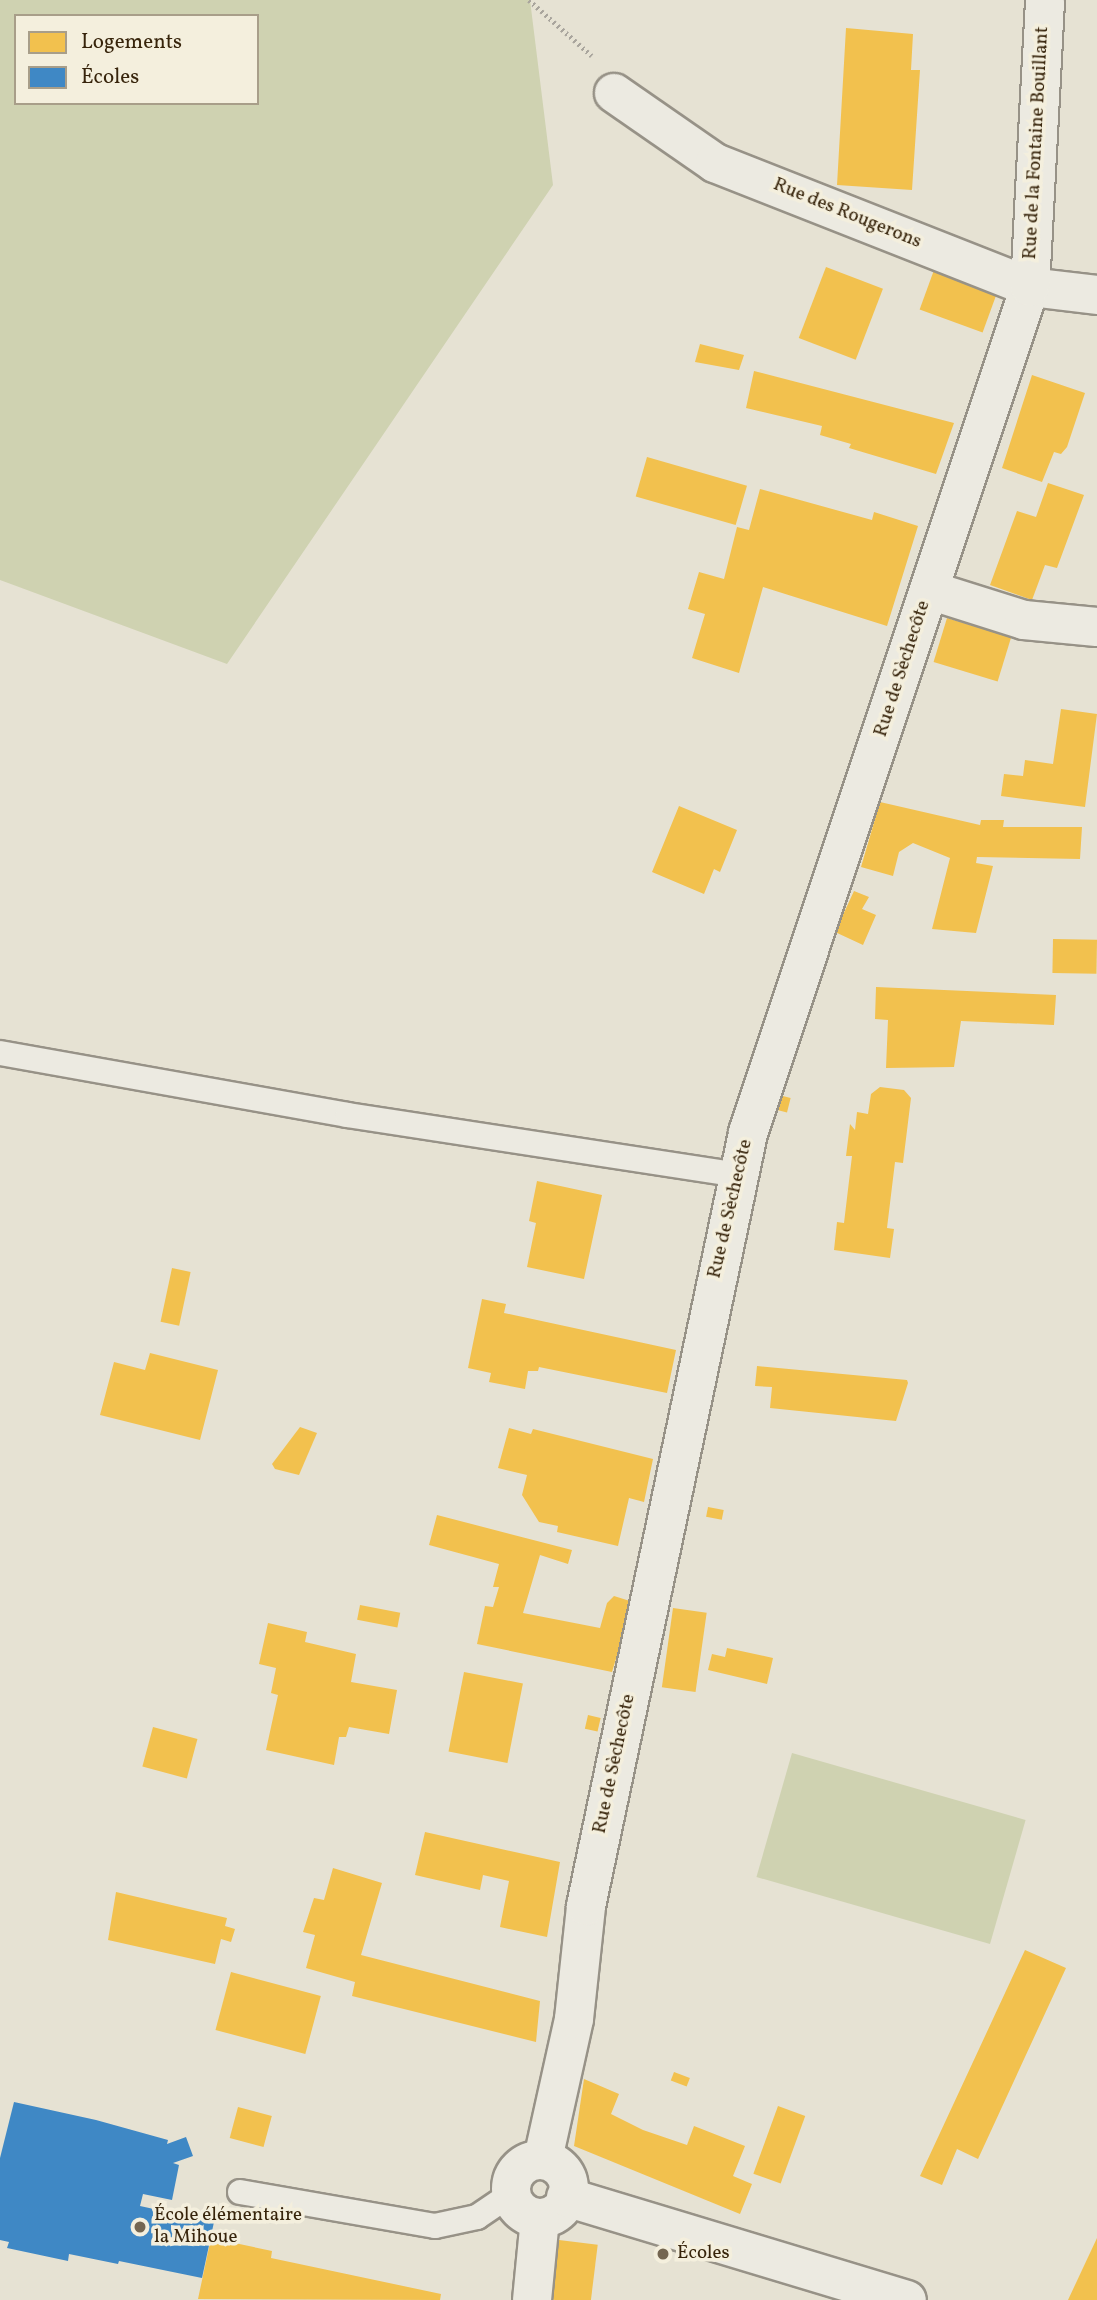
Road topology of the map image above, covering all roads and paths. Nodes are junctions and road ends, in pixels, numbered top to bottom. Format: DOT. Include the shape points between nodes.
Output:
graph roads {
  1 [pos="1045,0"];
  2 [pos="614,93"];
  3 [pos="1030,287"];
  4 [pos="1097,295"];
  5 [pos="929,590"];
  6 [pos="1097,627"];
  7 [pos="0,1053"];
  8 [pos="739,1175"];
  9 [pos="544,2159"];
  10 [pos="240,2192"];
  11 [pos="511,2194"];
  12 [pos="553,2208"];
  13 [pos="532,2300"];
  14 [pos="907,2300"];
  1 -- 3 [label="street, Rue de la Fontaine Bouillant"];
  2 -- 3 [label="street, Rue des Rougerons" via="715,163"];
  3 -- 4 [label="street, Rue des Rougerons"];
  3 -- 5 [label="street, Rue de Sèchecôte"];
  5 -- 6 [label="street" via="1024,620"];
  5 -- 8 [label="street, Rue de Sèchecôte" via="748,1133"];
  7 -- 8 [label="lane" via="347,1115"];
  8 -- 9 [label="street, Rue de Sèchecôte" via="586,1906 574,2019"];
  9 -- 11 [label="street" via="529,2162 518,2171"];
  9 -- 12 [label="street" via="566,2174"];
  10 -- 11 [label="lane" via="435,2226 477,2217"];
  11 -- 12 [label="street" via="526,2216"];
  12 -- 13 [label="street"];
  12 -- 14 [label="street"];
}
